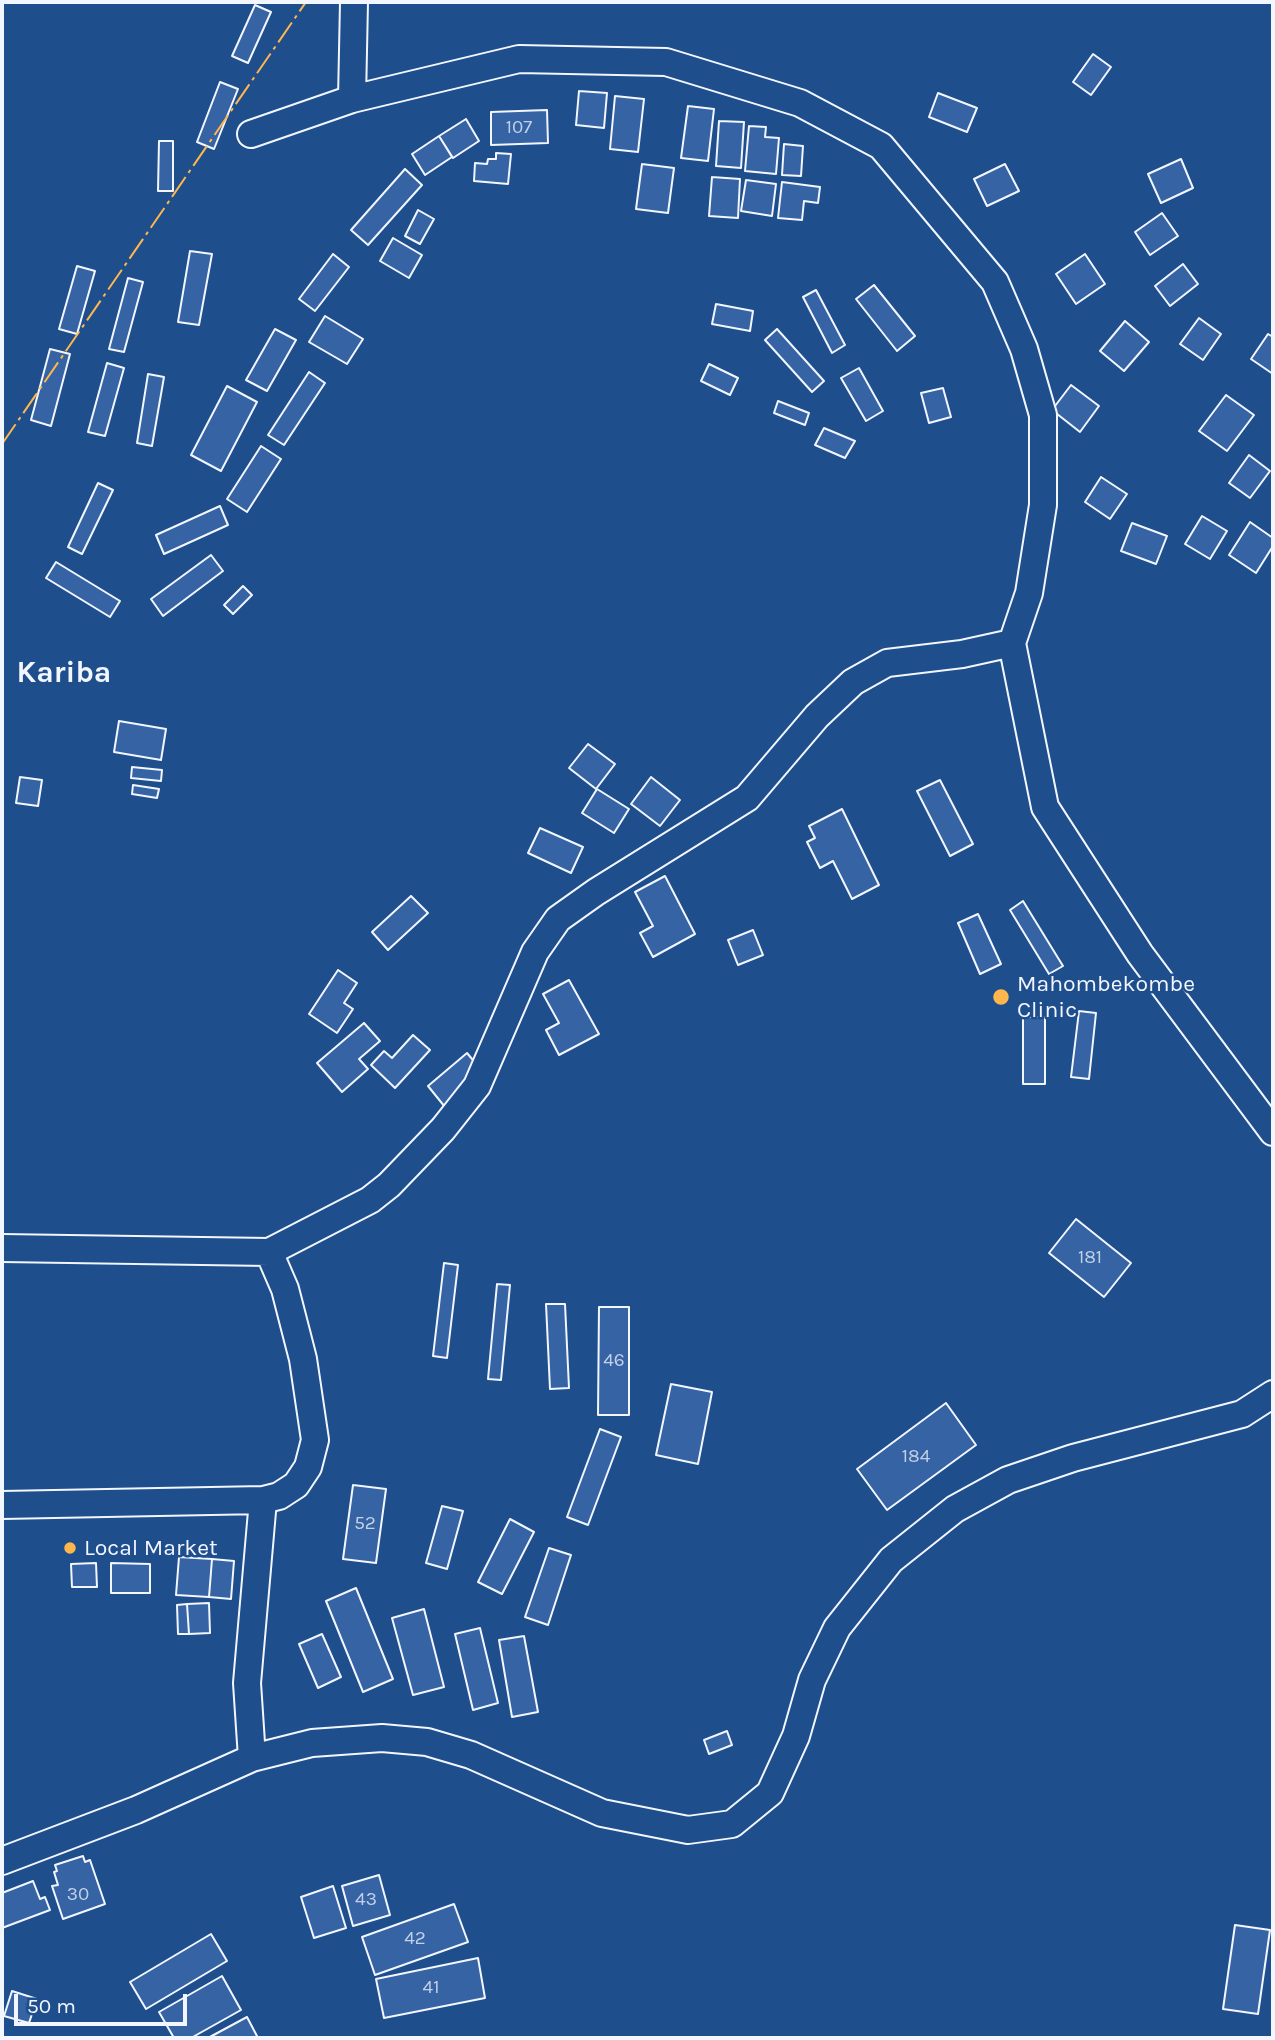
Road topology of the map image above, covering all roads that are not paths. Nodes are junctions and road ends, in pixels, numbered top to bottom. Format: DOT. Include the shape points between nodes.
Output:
graph roads {
  1 [pos="354,2"];
  2 [pos="352,99"];
  3 [pos="251,134"];
  4 [pos="1012,643"];
  5 [pos="1273,1132"];
  6 [pos="2,1248"];
  7 [pos="269,1252"];
  8 [pos="1273,1394"];
  9 [pos="263,1500"];
  10 [pos="2,1505"];
  11 [pos="252,1758"];
  12 [pos="2,1861"];
  1 -- 2 [label="street"];
  2 -- 3 [label="street"];
  2 -- 4 [label="street" via="519,59 666,62 800,103 881,146 995,282 1024,349 1043,415 1043,505 1029,593"];
  4 -- 5 [label="street" via="1045,807 1140,954"];
  4 -- 7 [label="street" via="887,663 853,682 817,716 747,798 558,919 535,952 477,1086 443,1129 370,1200"];
  6 -- 7 [label="street"];
  7 -- 9 [label="street" via="285,1289 303,1359 315,1440 308,1467 296,1485"];
  8 -- 11 [label="street" via="1242,1414 1073,1458 1008,1480 955,1509 902,1551 837,1628 812,1680 796,1736 770,1794 732,1824 688,1830 602,1813 471,1755 427,1742 382,1738 312,1743"];
  9 -- 10 [label="street"];
  9 -- 11 [label="street" via="247,1684"];
  11 -- 12 [label="street" via="136,1810"];
}
